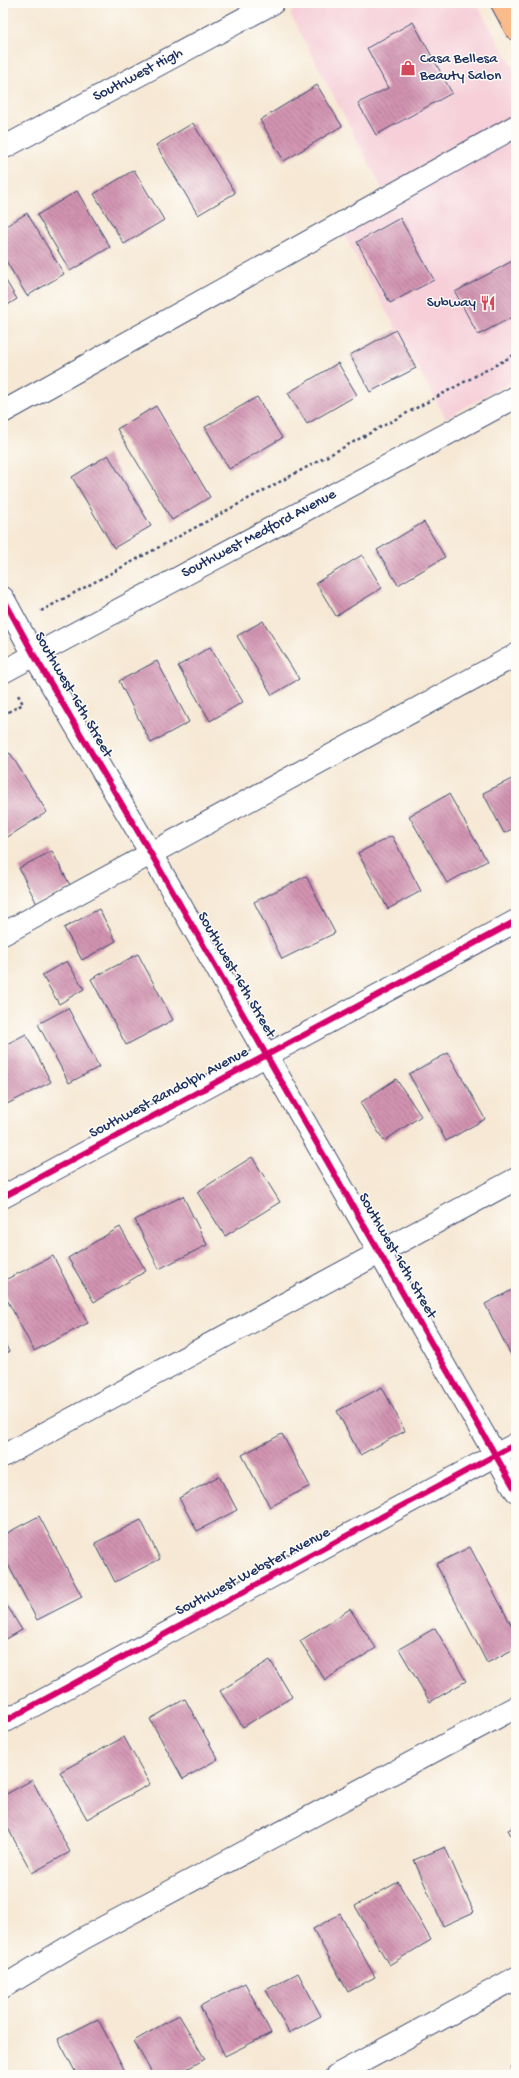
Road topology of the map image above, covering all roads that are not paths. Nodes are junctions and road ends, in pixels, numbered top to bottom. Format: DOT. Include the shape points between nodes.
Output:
graph roads {
  1 [pos="273,3"];
  2 [pos="502,3"];
  3 [pos="516,29"];
  4 [pos="516,126"];
  5 [pos="3,148"];
  6 [pos="516,397"];
  7 [pos="3,412"];
  8 [pos="3,598"];
  9 [pos="34,655"];
  10 [pos="516,655"];
  11 [pos="3,672"];
  12 [pos="150,852"];
  13 [pos="516,921"];
  14 [pos="3,934"];
  15 [pos="267,1055"];
  16 [pos="516,1179"];
  17 [pos="3,1197"];
  18 [pos="380,1252"];
  19 [pos="516,1444"];
  20 [pos="496,1455"];
  21 [pos="3,1456"];
  22 [pos="516,1491"];
  23 [pos="516,1707"];
  24 [pos="3,1722"];
  25 [pos="516,1978"];
  26 [pos="3,1987"];
  27 [pos="337,2075"];
  1 -- 5 [label="street, Southwest High"];
  2 -- 3 [label="main road"];
  4 -- 7 [label="street"];
  6 -- 9 [label="street, Southwest Medford Avenue"];
  8 -- 9 [label="street, Southwest 16th Street"];
  9 -- 11 [label="street, Southwest Medford Avenue"];
  9 -- 12 [label="street, Southwest 16th Street"];
  10 -- 12 [label="street"];
  12 -- 14 [label="street"];
  12 -- 15 [label="street, Southwest 16th Street"];
  13 -- 15 [label="street, Southwest Randolph Avenue"];
  15 -- 17 [label="street, Southwest Randolph Avenue"];
  15 -- 18 [label="street, Southwest 16th Street"];
  16 -- 18 [label="street"];
  18 -- 20 [label="street, Southwest 16th Street"];
  18 -- 21 [label="street"];
  19 -- 20 [label="street, Southwest Webster Avenue"];
  20 -- 22 [label="street, Southwest 16th Street"];
  20 -- 24 [label="street, Southwest Webster Avenue"];
  23 -- 26 [label="street" via="82,1939"];
  25 -- 27 [label="street"];
}
